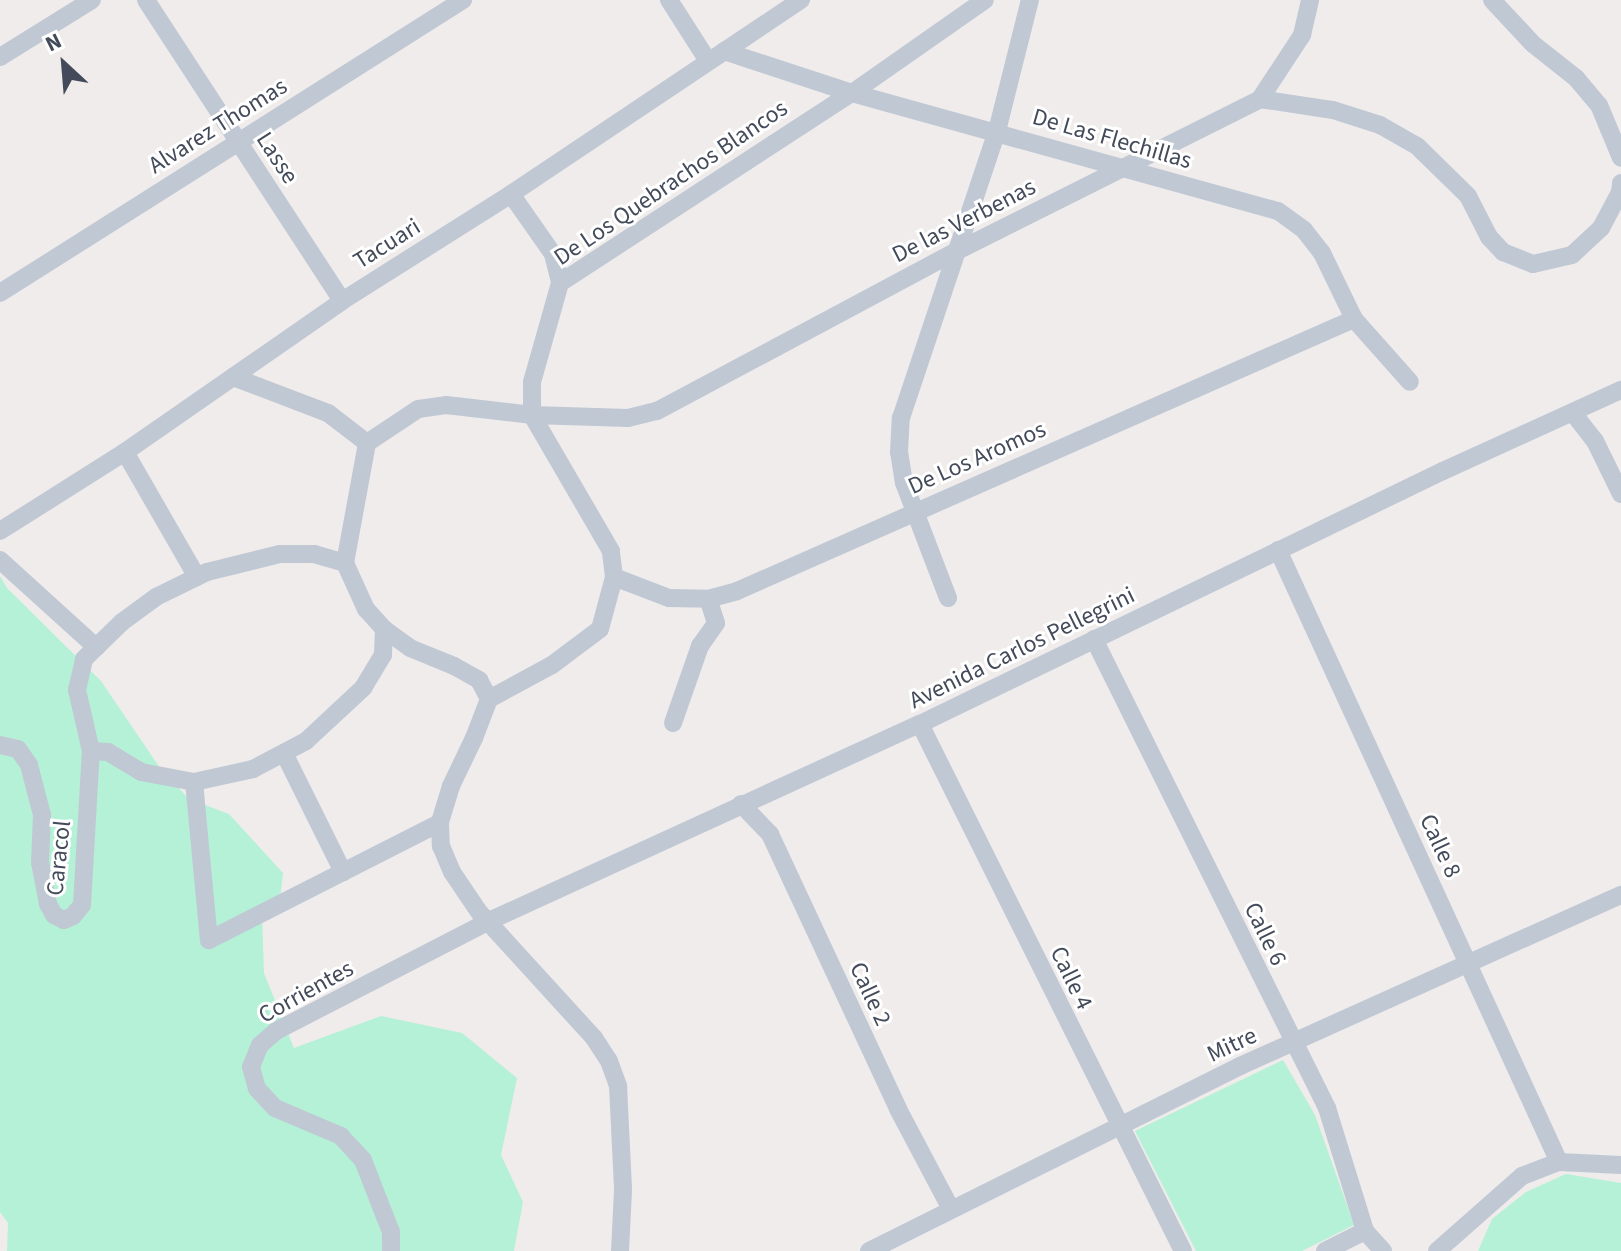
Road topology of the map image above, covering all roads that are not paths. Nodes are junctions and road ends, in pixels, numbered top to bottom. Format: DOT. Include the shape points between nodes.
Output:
graph roads {
  1 [pos="92,0"];
  2 [pos="146,0"];
  3 [pos="463,0"];
  4 [pos="669,0"];
  5 [pos="801,0"];
  6 [pos="985,0"];
  7 [pos="1030,0"];
  8 [pos="1310,0"];
  9 [pos="1492,0"];
  10 [pos="716,56"];
  11 [pos="0,57"];
  12 [pos="852,93"];
  13 [pos="1260,99"];
  14 [pos="997,131"];
  15 [pos="238,142"];
  16 [pos="1621,158"];
  17 [pos="1124,167"];
  18 [pos="1621,183"];
  19 [pos="511,194"];
  20 [pos="959,250"];
  21 [pos="560,283"];
  22 [pos="0,293"];
  23 [pos="342,301"];
  24 [pos="1354,319"];
  25 [pos="233,377"];
  26 [pos="1410,382"];
  27 [pos="1621,390"];
  28 [pos="1573,413"];
  29 [pos="532,415"];
  30 [pos="367,443"];
  31 [pos="125,452"];
  32 [pos="1621,494"];
  33 [pos="914,511"];
  34 [pos="0,531"];
  35 [pos="1278,550"];
  36 [pos="0,560"];
  37 [pos="345,563"];
  38 [pos="197,577"];
  39 [pos="614,577"];
  40 [pos="948,598"];
  41 [pos="708,599"];
  42 [pos="384,629"];
  43 [pos="1094,639"];
  44 [pos="96,647"];
  45 [pos="489,699"];
  46 [pos="673,723"];
  47 [pos="920,724"];
  48 [pos="0,745"];
  49 [pos="91,751"];
  50 [pos="284,753"];
  51 [pos="194,782"];
  52 [pos="741,804"];
  53 [pos="440,823"];
  54 [pos="343,872"];
  55 [pos="1621,895"];
  56 [pos="489,921"];
  57 [pos="1468,964"];
  58 [pos="1293,1044"];
  59 [pos="1118,1126"];
  60 [pos="1559,1162"];
  61 [pos="1621,1165"];
  62 [pos="951,1209"];
  63 [pos="1365,1231"];
  64 [pos="619,1250"];
  65 [pos="391,1251"];
  66 [pos="869,1251"];
  67 [pos="1183,1251"];
  68 [pos="1325,1251"];
  69 [pos="1383,1251"];
  70 [pos="1437,1251"];
  1 -- 11 [label="street"];
  2 -- 15 [label="street, Lasse"];
  3 -- 15 [label="street, Alvarez Thomas"];
  4 -- 10 [label="street"];
  5 -- 10 [label="street, Tacuari"];
  6 -- 12 [label="street, De Los Quebrachos Blancos"];
  7 -- 14 [label="street"];
  8 -- 13 [label="street" via="1302,35"];
  9 -- 16 [label="street" via="1599,105"];
  10 -- 12 [label="street, De Las Flechillas"];
  10 -- 19 [label="street, Tacuari"];
  12 -- 14 [label="street, De Las Flechillas"];
  12 -- 21 [label="street, De Los Quebrachos Blancos"];
  13 -- 17 [label="street, De las Verbenas"];
  13 -- 18 [label="street" via="1333,110 1380,125 1417,146 1468,196 1503,252 1533,264 1572,255 1601,228"];
  14 -- 17 [label="street, De Las Flechillas"];
  14 -- 20 [label="street"];
  15 -- 22 [label="street, Alvarez Thomas"];
  15 -- 23 [label="street, Lasse"];
  17 -- 20 [label="street, De las Verbenas"];
  17 -- 24 [label="street, De Las Flechillas" via="1278,211 1304,230 1322,253"];
  19 -- 21 [label="street" via="553,254"];
  19 -- 23 [label="street, Tacuari"];
  20 -- 29 [label="street, De las Verbenas" via="657,411 628,418"];
  20 -- 33 [label="street" via="901,418 899,452"];
  21 -- 29 [label="street, De Los Quebrachos Blancos" via="532,382"];
  23 -- 25 [label="street, Tacuari"];
  24 -- 26 [label="street, De Las Flechillas"];
  24 -- 33 [label="street, De Los Aromos"];
  25 -- 30 [label="street" via="328,413"];
  25 -- 31 [label="street, Tacuari"];
  27 -- 28 [label="street, Avenida Carlos Pellegrini"];
  28 -- 32 [label="street" via="1595,441"];
  28 -- 35 [label="street, Avenida Carlos Pellegrini"];
  29 -- 30 [label="street, De las Verbenas" via="446,405 418,409"];
  29 -- 39 [label="street" via="611,551"];
  30 -- 37 [label="street"];
  31 -- 34 [label="street, Tacuari"];
  31 -- 38 [label="street"];
  33 -- 40 [label="street"];
  33 -- 41 [label="street, De Los Aromos" via="789,570"];
  35 -- 43 [label="street, Avenida Carlos Pellegrini"];
  35 -- 57 [label="street, Calle 8"];
  36 -- 44 [label="street"];
  37 -- 38 [label="street" via="314,554 280,554"];
  37 -- 42 [label="street" via="366,609"];
  38 -- 44 [label="street" via="156,597"];
  39 -- 41 [label="street, De Los Aromos" via="669,598"];
  39 -- 45 [label="street" via="600,629 552,665"];
  41 -- 46 [label="street" via="716,623 700,646"];
  42 -- 45 [label="street" via="410,648 479,680"];
  42 -- 50 [label="street" via="383,655 363,688 306,741"];
  43 -- 47 [label="street, Avenida Carlos Pellegrini"];
  43 -- 58 [label="street, Calle 6"];
  44 -- 49 [label="street, Caracol" via="84,659 77,690"];
  45 -- 53 [label="street"];
  47 -- 52 [label="street, Avenida Carlos Pellegrini"];
  47 -- 59 [label="street, Calle 4"];
  48 -- 49 [label="street, Caracol" via="18,749 29,765 42,815 40,862 48,904 64,920 82,905"];
  49 -- 51 [label="street" via="108,752 141,772"];
  50 -- 51 [label="street" via="253,769"];
  50 -- 54 [label="street"];
  51 -- 54 [label="street" via="209,940"];
  52 -- 56 [label="street, Avenida Carlos Pellegrini"];
  52 -- 62 [label="street, Calle 2" via="770,834 898,1109"];
  53 -- 54 [label="street"];
  53 -- 56 [label="street" via="441,846 452,872"];
  55 -- 57 [label="street, Mitre"];
  56 -- 64 [label="street" via="609,1061 618,1086 623,1190"];
  56 -- 65 [label="street, Corrientes" via="276,1031 260,1045 251,1067 257,1089 275,1108 341,1136 363,1160 391,1232"];
  57 -- 58 [label="street, Mitre"];
  57 -- 60 [label="street, Calle 8"];
  58 -- 59 [label="street, Mitre"];
  58 -- 63 [label="street, Calle 6" via="1327,1108"];
  59 -- 62 [label="street, Mitre"];
  59 -- 67 [label="street, Calle 4"];
  60 -- 61 [label="street"];
  60 -- 70 [label="street" via="1522,1176"];
  62 -- 66 [label="street, Mitre"];
  63 -- 68 [label="street"];
  63 -- 69 [label="street, Calle 6"];
}
